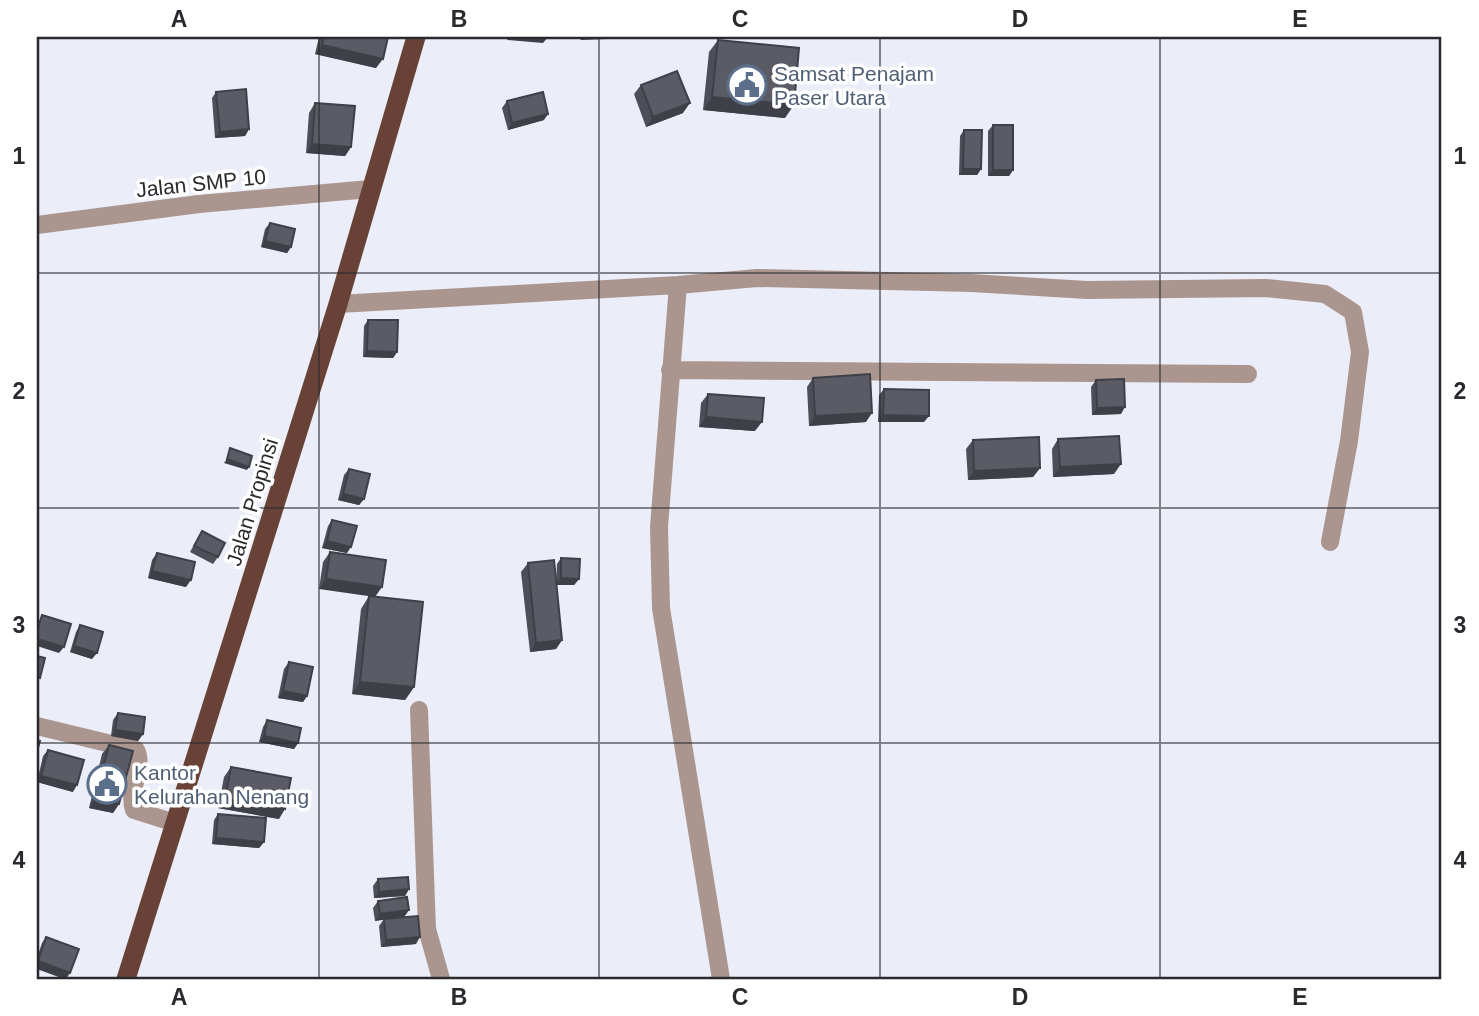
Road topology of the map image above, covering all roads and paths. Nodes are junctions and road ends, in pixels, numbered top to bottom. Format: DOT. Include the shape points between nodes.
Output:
graph roads {
  1 [pos="416,37"];
  2 [pos="370,189"];
  3 [pos="37,225"];
  4 [pos="678,285"];
  5 [pos="338,304"];
  6 [pos="670,370"];
  7 [pos="1248,374"];
  8 [pos="1330,542"];
  9 [pos="419,710"];
  10 [pos="37,726"];
  11 [pos="175,823"];
  12 [pos="126,979"];
  13 [pos="441,979"];
  14 [pos="721,979"];
  1 -- 2 [label="highway, Jalan Propinsi"];
  2 -- 3 [label="street, Jalan SMP 10"];
  2 -- 5 [label="highway, Jalan Propinsi"];
  4 -- 5 [label="street"];
  4 -- 6 [label="street"];
  4 -- 8 [label="street" via="757,278 1087,290 1266,288 1325,294 1353,312 1360,352"];
  5 -- 11 [label="highway, Jalan Propinsi"];
  6 -- 7 [label="street"];
  6 -- 14 [label="street" via="659,527 661,608"];
  9 -- 13 [label="street" via="427,929"];
  10 -- 11 [label="street" via="136,750 134,810"];
  11 -- 12 [label="highway, Jalan Propinsi"];
}
